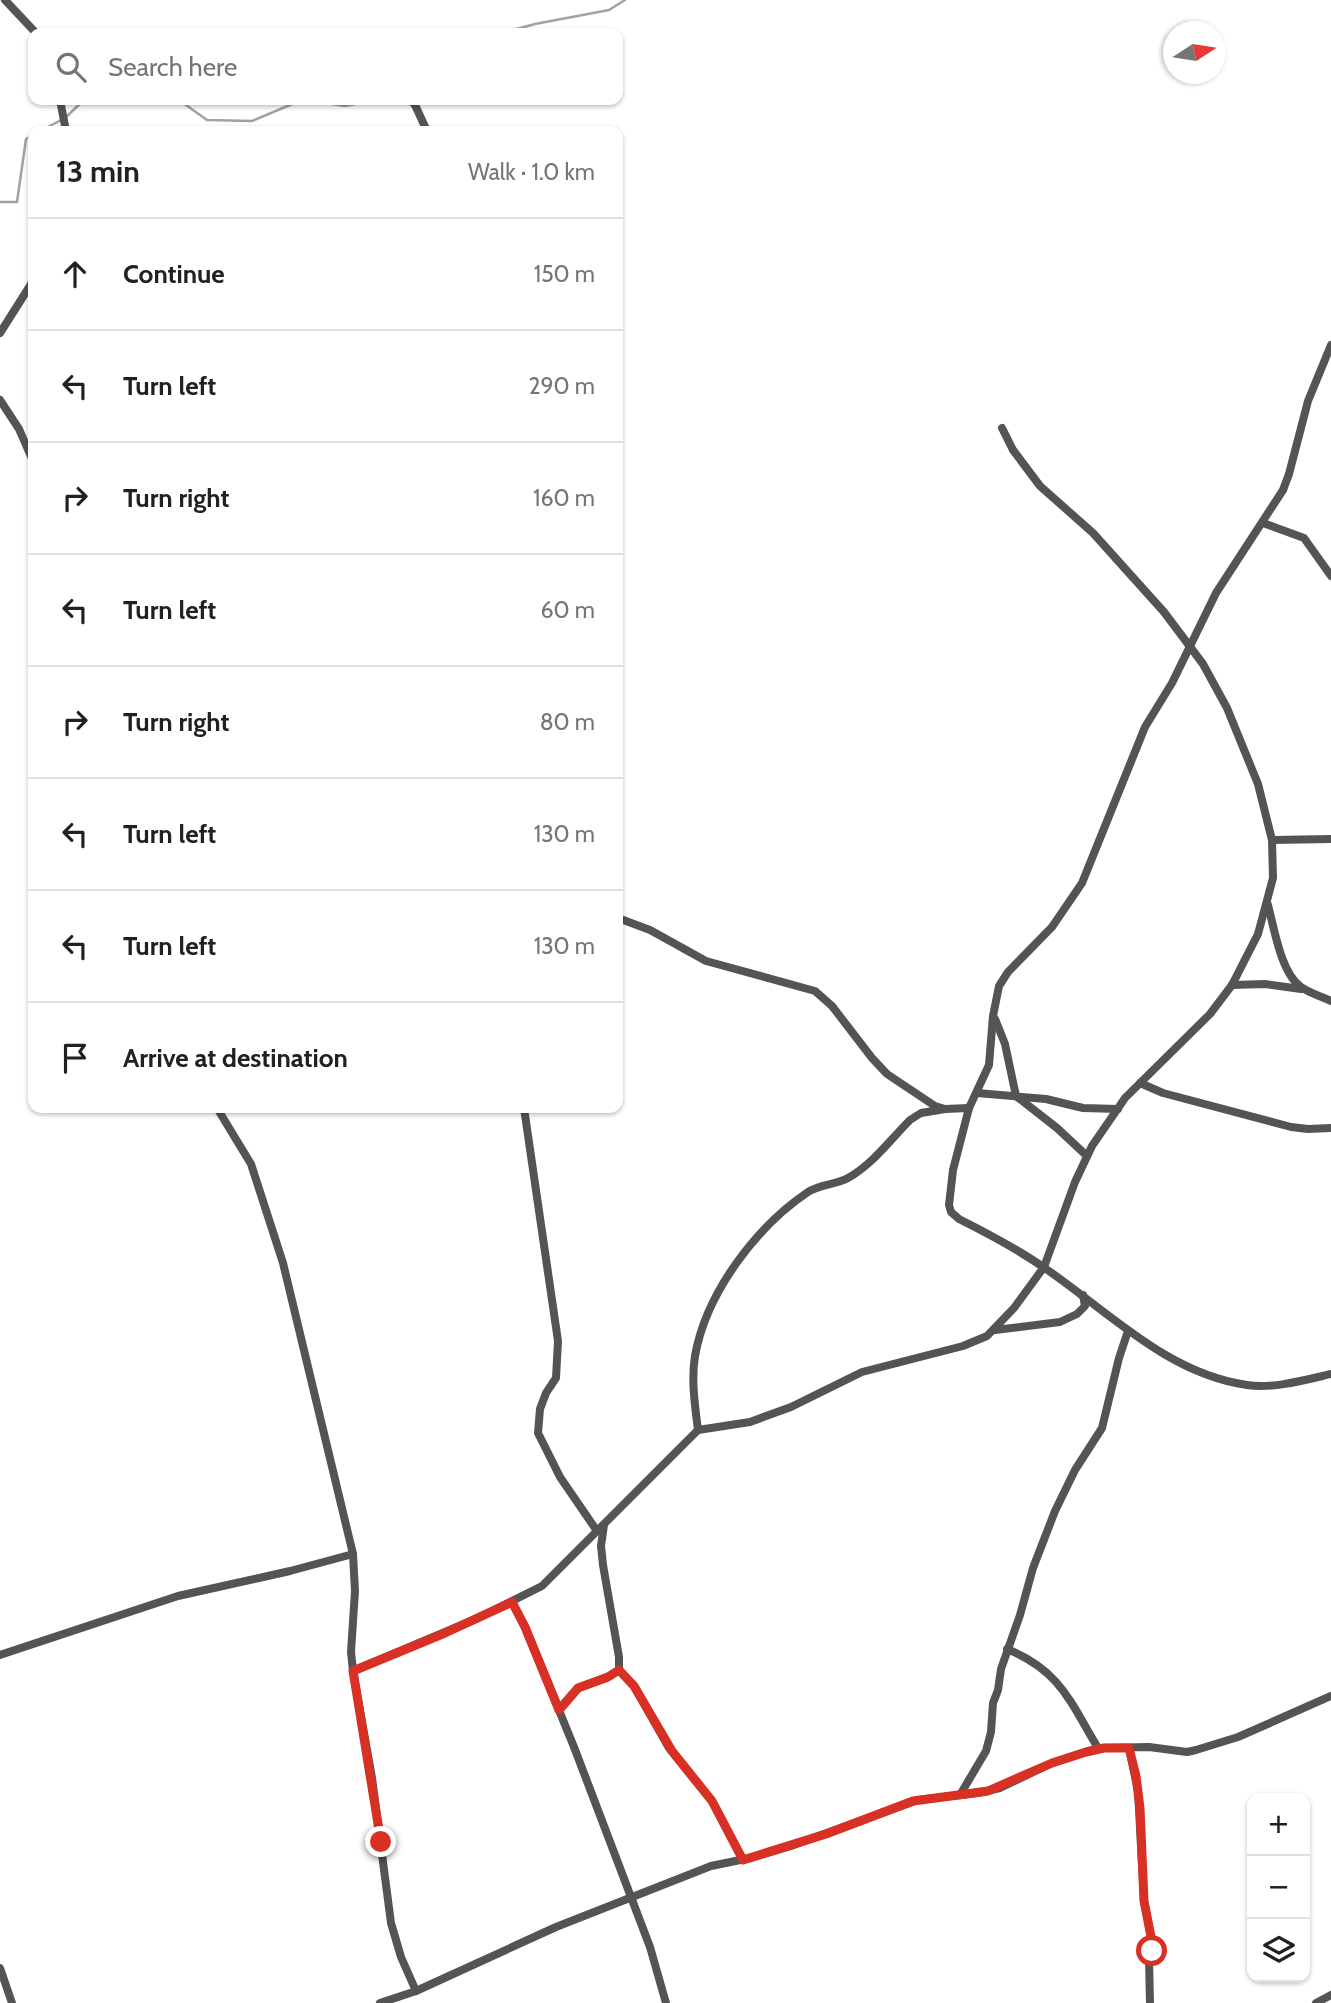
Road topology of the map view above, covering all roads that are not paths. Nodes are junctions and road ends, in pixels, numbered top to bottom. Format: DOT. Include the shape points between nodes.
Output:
graph roads {
  1 [pos="5,0"];
  2 [pos="31,28"];
  3 [pos="61,105"];
  4 [pos="415,105"];
  5 [pos="65,126"];
  6 [pos="425,126"];
  7 [pos="28,289"];
  8 [pos="0,333"];
  9 [pos="1331,345"];
  10 [pos="0,400"];
  11 [pos="1002,428"];
  12 [pos="28,450"];
  13 [pos="1263,523"];
  14 [pos="1331,576"];
  15 [pos="1191,646"];
  16 [pos="1331,839"];
  17 [pos="1272,840"];
  18 [pos="1268,904"];
  19 [pos="623,920"];
  20 [pos="1232,985"];
  21 [pos="1304,989"];
  22 [pos="1331,1001"];
  23 [pos="993,1016"];
  24 [pos="1140,1083"];
  25 [pos="977,1093"];
  26 [pos="1016,1097"];
  27 [pos="969,1108"];
  28 [pos="945,1109"];
  29 [pos="1118,1109"];
  30 [pos="219,1113"];
  31 [pos="525,1113"];
  32 [pos="1331,1128"];
  33 [pos="1087,1156"];
  34 [pos="1044,1267"];
  35 [pos="1083,1295"];
  36 [pos="995,1330"];
  37 [pos="1128,1331"];
  38 [pos="1331,1374"];
  39 [pos="698,1430"];
  40 [pos="604,1524"];
  41 [pos="597,1531"];
  42 [pos="353,1554"];
  43 [pos="512,1602"];
  44 [pos="1007,1649"];
  45 [pos="0,1655"];
  46 [pos="619,1670"];
  47 [pos="353,1671"];
  48 [pos="1331,1696"];
  49 [pos="559,1710"];
  50 [pos="1098,1748"];
  51 [pos="1129,1748"];
  52 [pos="960,1795"];
  53 [pos="743,1860"];
  54 [pos="630,1897"];
  55 [pos="0,1968"];
  56 [pos="416,1991"];
  57 [pos="1331,1996"];
  58 [pos="12,2003"];
  59 [pos="380,2003"];
  60 [pos="666,2003"];
  61 [pos="1150,2003"];
  62 [pos="1316,2003"];
  1 -- 2 [label="street"];
  3 -- 5 [label="street"];
  4 -- 6 [label="street"];
  7 -- 8 [label="street"];
  9 -- 13 [label="street" via="1308,401 1289,474"];
  10 -- 12 [label="street"];
  11 -- 15 [label="street" via="1040,486 1093,533"];
  13 -- 14 [label="street" via="1304,538"];
  13 -- 15 [label="street" via="1222,584"];
  15 -- 17 [label="street" via="1227,708 1250,761"];
  15 -- 23 [label="street" via="1144,727 1082,883 1052,927 1003,979"];
  16 -- 17 [label="street"];
  17 -- 18 [label="street"];
  18 -- 20 [label="street" via="1255,942"];
  18 -- 21 [label="street" via="1293,980"];
  19 -- 28 [label="street" via="706,961 815,991 887,1074 921,1099"];
  20 -- 21 [label="street"];
  20 -- 24 [label="street" via="1210,1014"];
  21 -- 22 [label="street"];
  23 -- 25 [label="street" via="989,1065"];
  23 -- 26 [label="street" via="1005,1044"];
  24 -- 29 [label="street"];
  24 -- 32 [label="street" via="1291,1127"];
  25 -- 26 [label="street"];
  25 -- 27 [label="street"];
  26 -- 29 [label="street"];
  26 -- 33 [label="street"];
  27 -- 28 [label="street"];
  27 -- 34 [label="street" via="953,1170 949,1208 958,1219"];
  28 -- 39 [label="street" via="918,1115 851,1176 807,1192 770,1224 733,1267 707,1316 695,1356"];
  29 -- 33 [label="street"];
  30 -- 42 [label="street" via="251,1164 283,1263"];
  31 -- 41 [label="street" via="558,1341 556,1378 540,1409 538,1433 560,1477"];
  33 -- 34 [label="street"];
  34 -- 35 [label="street"];
  34 -- 36 [label="street"];
  35 -- 36 [label="street" via="1085,1306 1070,1319"];
  35 -- 37 [label="street"];
  36 -- 39 [label="street" via="978,1341 862,1372 750,1422"];
  37 -- 38 [label="street" via="1217,1379 1263,1385"];
  37 -- 44 [label="street" via="1102,1428 1055,1511"];
  39 -- 40 [label="street"];
  40 -- 41 [label="street"];
  40 -- 46 [label="street" via="601,1546"];
  41 -- 43 [label="street" via="548,1581"];
  42 -- 45 [label="street" via="177,1596"];
  42 -- 47 [label="street"];
  43 -- 47 [label="street"];
  43 -- 49 [label="street"];
  44 -- 50 [label="street" via="1052,1676"];
  44 -- 52 [label="street" via="986,1751"];
  46 -- 49 [label="street" via="578,1688"];
  46 -- 53 [label="street" via="634,1686 672,1751 712,1801"];
  47 -- 56 [label="street" via="391,1923"];
  48 -- 51 [label="street" via="1238,1737 1196,1750"];
  49 -- 54 [label="street"];
  50 -- 51 [label="street"];
  50 -- 52 [label="street" via="1000,1788"];
  51 -- 61 [label="street" via="1140,1808 1144,1901 1153,1947"];
  52 -- 53 [label="street" via="913,1801"];
  53 -- 54 [label="street" via="712,1866"];
  54 -- 56 [label="street"];
  54 -- 60 [label="street"];
  55 -- 58 [label="street"];
  56 -- 59 [label="street"];
  57 -- 62 [label="street"];
}
